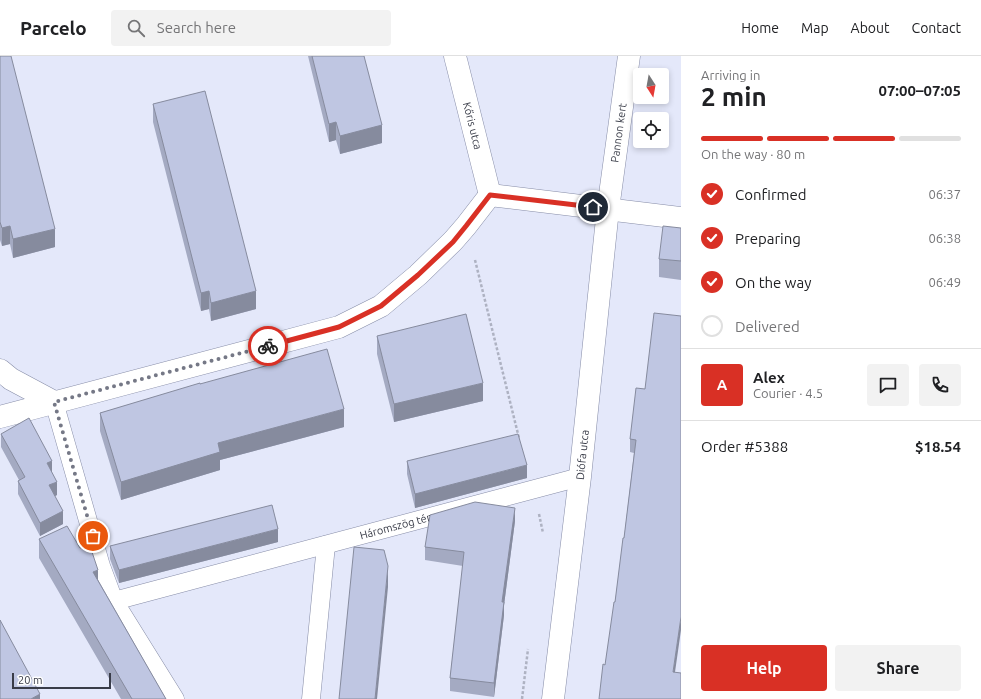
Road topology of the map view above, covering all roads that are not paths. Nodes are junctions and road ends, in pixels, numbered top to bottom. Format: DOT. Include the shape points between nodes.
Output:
graph roads {
  1 [pos="455,56"];
  2 [pos="629,56"];
  3 [pos="490,195"];
  4 [pos="608,209"];
  5 [pos="681,218"];
  6 [pos="0,370"];
  7 [pos="54,402"];
  8 [pos="0,417"];
  9 [pos="580,477"];
  10 [pos="326,545"];
  11 [pos="114,601"];
  12 [pos="175,699"];
  13 [pos="311,699"];
  14 [pos="553,699"];
  1 -- 3 [label="street, Kőris utca"];
  2 -- 4 [label="street, Pannon kert"];
  3 -- 4 [label="street"];
  3 -- 7 [label="street" via="453,242 418,275 381,306 339,327"];
  4 -- 5 [label="street"];
  4 -- 9 [label="street, Diófa utca"];
  6 -- 7 [label="street" via="11,379"];
  7 -- 8 [label="street"];
  7 -- 11 [label="lane" via="101,566"];
  9 -- 10 [label="lane, Háromszög tér"];
  9 -- 14 [label="street, Diófa utca"];
  10 -- 11 [label="lane, Háromszög tér"];
  10 -- 13 [label="lane"];
  11 -- 12 [label="lane"];
}
